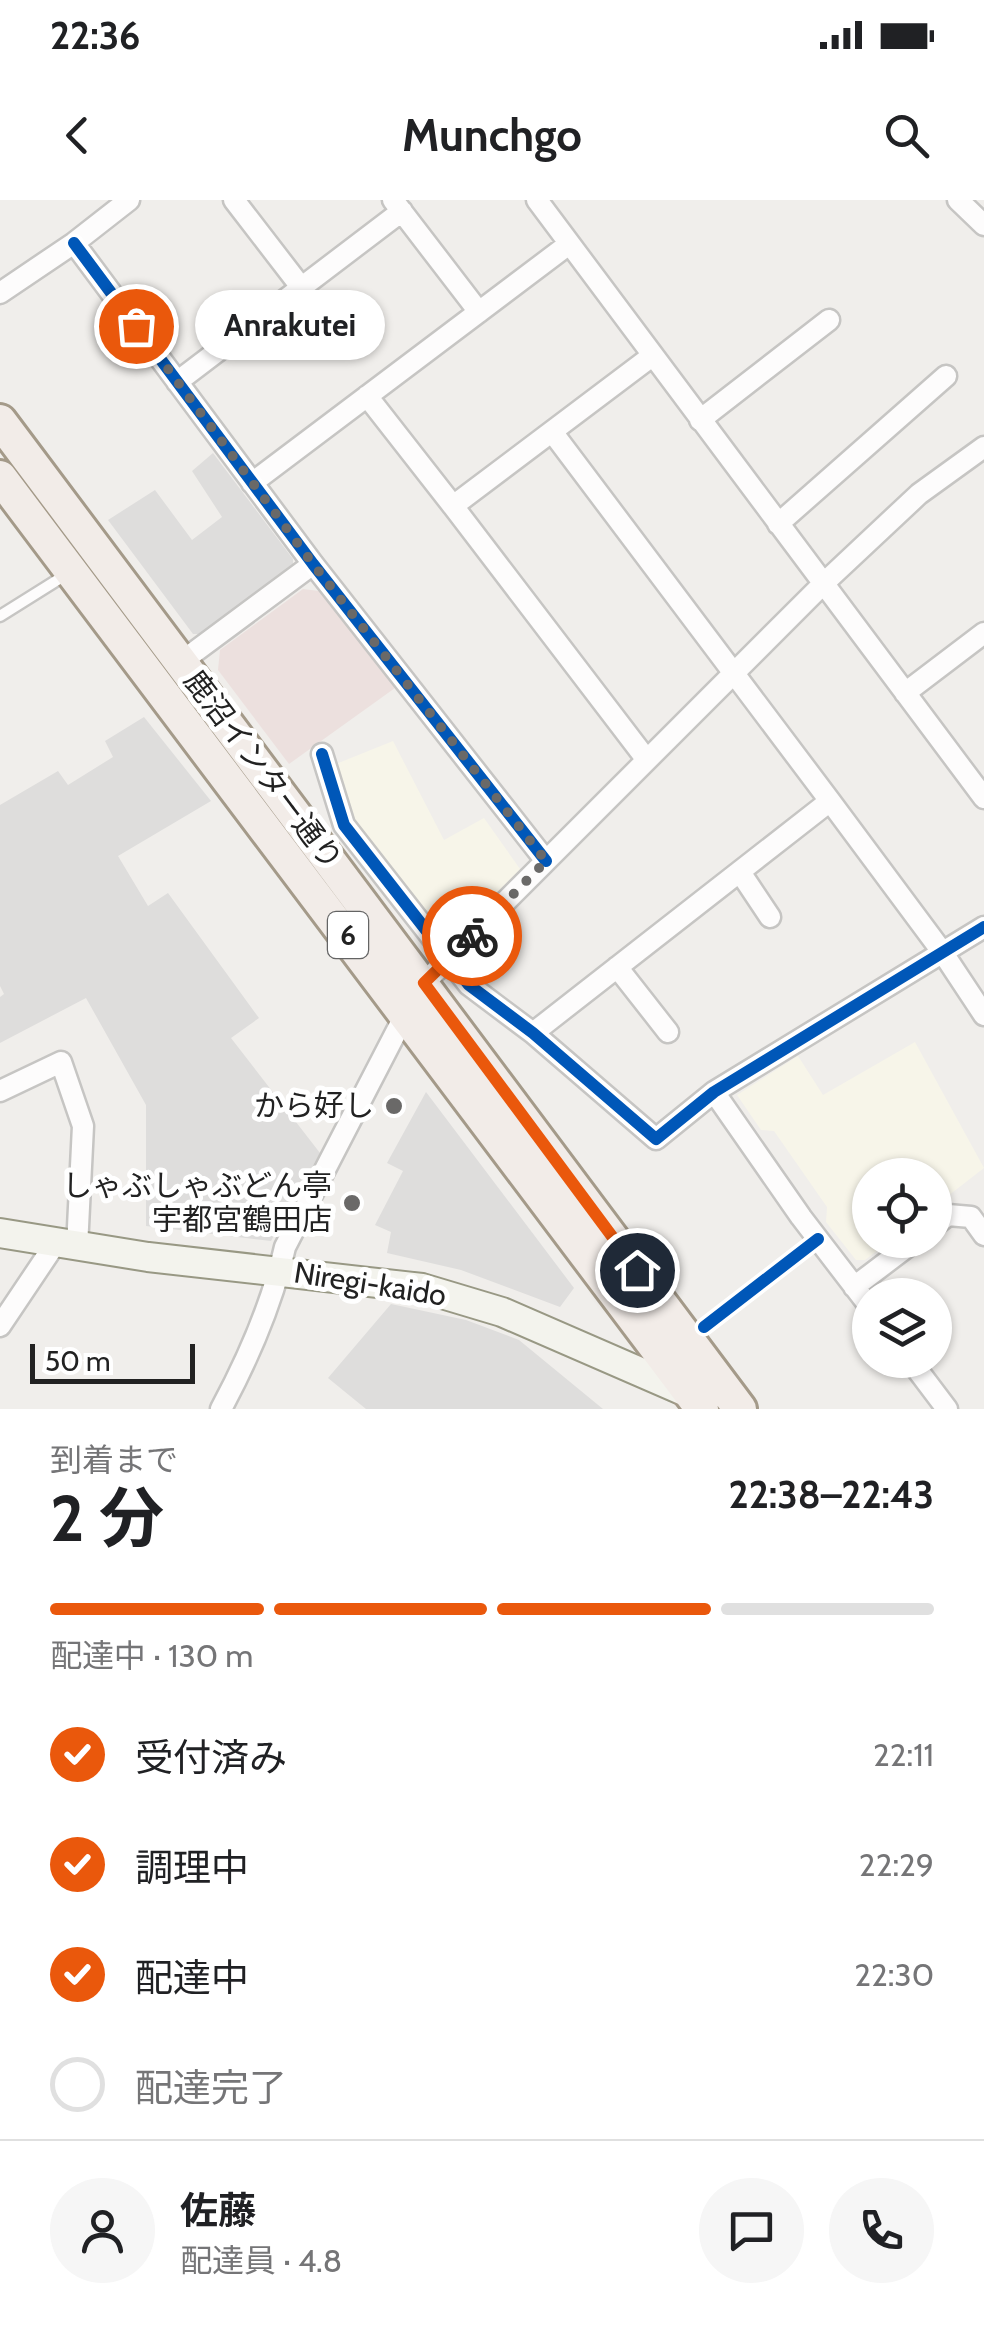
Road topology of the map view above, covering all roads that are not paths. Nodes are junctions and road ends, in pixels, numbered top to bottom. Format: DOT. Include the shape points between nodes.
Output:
graph roads {
  1 [pos="129,200"];
  2 [pos="234,200"];
  3 [pos="537,200"];
  4 [pos="958,200"];
  5 [pos="398,206"];
  6 [pos="984,225"];
  7 [pos="74,243"];
  8 [pos="569,244"];
  9 [pos="301,288"];
  10 [pos="0,293"];
  11 [pos="479,312"];
  12 [pos="830,320"];
  13 [pos="652,356"];
  14 [pos="946,376"];
  15 [pos="177,382"];
  16 [pos="367,396"];
  17 [pos="700,420"];
  18 [pos="0,421"];
  19 [pos="553,434"];
  20 [pos="984,448"];
  21 [pos="0,477"];
  22 [pos="252,483"];
  23 [pos="454,506"];
  24 [pos="778,524"];
  25 [pos="313,564"];
  26 [pos="72,570"];
  27 [pos="823,584"];
  28 [pos="0,616"];
  29 [pos="984,633"];
  30 [pos="181,662"];
  31 [pos="733,674"];
  32 [pos="904,693"];
  33 [pos="322,754"];
  34 [pos="647,760"];
  35 [pos="984,798"];
  36 [pos="830,801"];
  37 [pos="546,861"];
  38 [pos="740,872"];
  39 [pos="770,917"];
  40 [pos="984,927"];
  41 [pos="943,953"];
  42 [pos="450,958"];
  43 [pos="617,968"];
  44 [pos="424,983"];
  45 [pos="406,1013"];
  46 [pos="984,1015"];
  47 [pos="668,1032"];
  48 [pos="534,1033"];
  49 [pos="0,1091"];
  50 [pos="714,1092"];
  51 [pos="952,1215"];
  52 [pos="0,1233"];
  53 [pos="984,1235"];
  54 [pos="66,1246"];
  55 [pos="892,1258"];
  56 [pos="280,1271"];
  57 [pos="866,1278"];
  58 [pos="852,1284"];
  59 [pos="0,1326"];
  60 [pos="923,1378"];
  61 [pos="695,1398"];
  62 [pos="221,1409"];
  63 [pos="740,1409"];
  64 [pos="946,1409"];
  1 -- 7 [label="street"];
  2 -- 9 [label="street"];
  3 -- 8 [label="street"];
  4 -- 6 [label="street"];
  5 -- 9 [label="street"];
  5 -- 11 [label="street"];
  7 -- 10 [label="street"];
  7 -- 15 [label="street"];
  8 -- 11 [label="street"];
  8 -- 13 [label="street"];
  9 -- 15 [label="street"];
  11 -- 16 [label="street"];
  12 -- 17 [label="street"];
  13 -- 17 [label="street"];
  13 -- 19 [label="street"];
  14 -- 24 [label="street"];
  15 -- 22 [label="street"];
  16 -- 22 [label="street"];
  16 -- 23 [label="street"];
  17 -- 24 [label="street"];
  18 -- 30 [label="main road, 鹿沼インター通り / 6"];
  19 -- 23 [label="street"];
  19 -- 31 [label="street"];
  20 -- 27 [label="street" via="919,494"];
  21 -- 26 [label="main road, 鹿沼インター通り / 6"];
  22 -- 25 [label="street"];
  23 -- 34 [label="street"];
  24 -- 27 [label="street"];
  25 -- 30 [label="street"];
  25 -- 37 [label="street"];
  26 -- 28 [label="lane"];
  26 -- 45 [label="main road, 鹿沼インター通り / 6"];
  27 -- 31 [label="street"];
  27 -- 32 [label="street"];
  29 -- 32 [label="street"];
  30 -- 44 [label="main road, 鹿沼インター通り / 6"];
  31 -- 34 [label="street"];
  31 -- 36 [label="street"];
  32 -- 35 [label="street"];
  33 -- 42 [label="street" via="344,825"];
  34 -- 37 [label="street"];
  36 -- 38 [label="street"];
  36 -- 41 [label="street"];
  37 -- 42 [label="street"];
  38 -- 39 [label="street"];
  38 -- 43 [label="street"];
  40 -- 41 [label="street"];
  41 -- 46 [label="street"];
  41 -- 50 [label="street"];
  42 -- 44 [label="street"];
  42 -- 48 [label="street" via="469,985"];
  43 -- 47 [label="street"];
  43 -- 48 [label="street"];
  44 -- 61 [label="main road, 鹿沼インター通り / 6"];
  45 -- 56 [label="street" via="285,1247"];
  45 -- 61 [label="main road, 鹿沼インター通り / 6"];
  48 -- 50 [label="street" via="656,1140"];
  49 -- 54 [label="street" via="61,1062 83,1126"];
  50 -- 58 [label="street"];
  51 -- 53 [label="street" via="971,1217"];
  52 -- 54 [label="street, Niregi-kaido"];
  54 -- 56 [label="street, Niregi-kaido"];
  54 -- 59 [label="street"];
  55 -- 57 [label="street"];
  56 -- 61 [label="street, Niregi-kaido" via="462,1298"];
  56 -- 62 [label="street"];
  60 -- 64 [label="street"];
  61 -- 63 [label="main road, 鹿沼インター通り / 6"];
}
